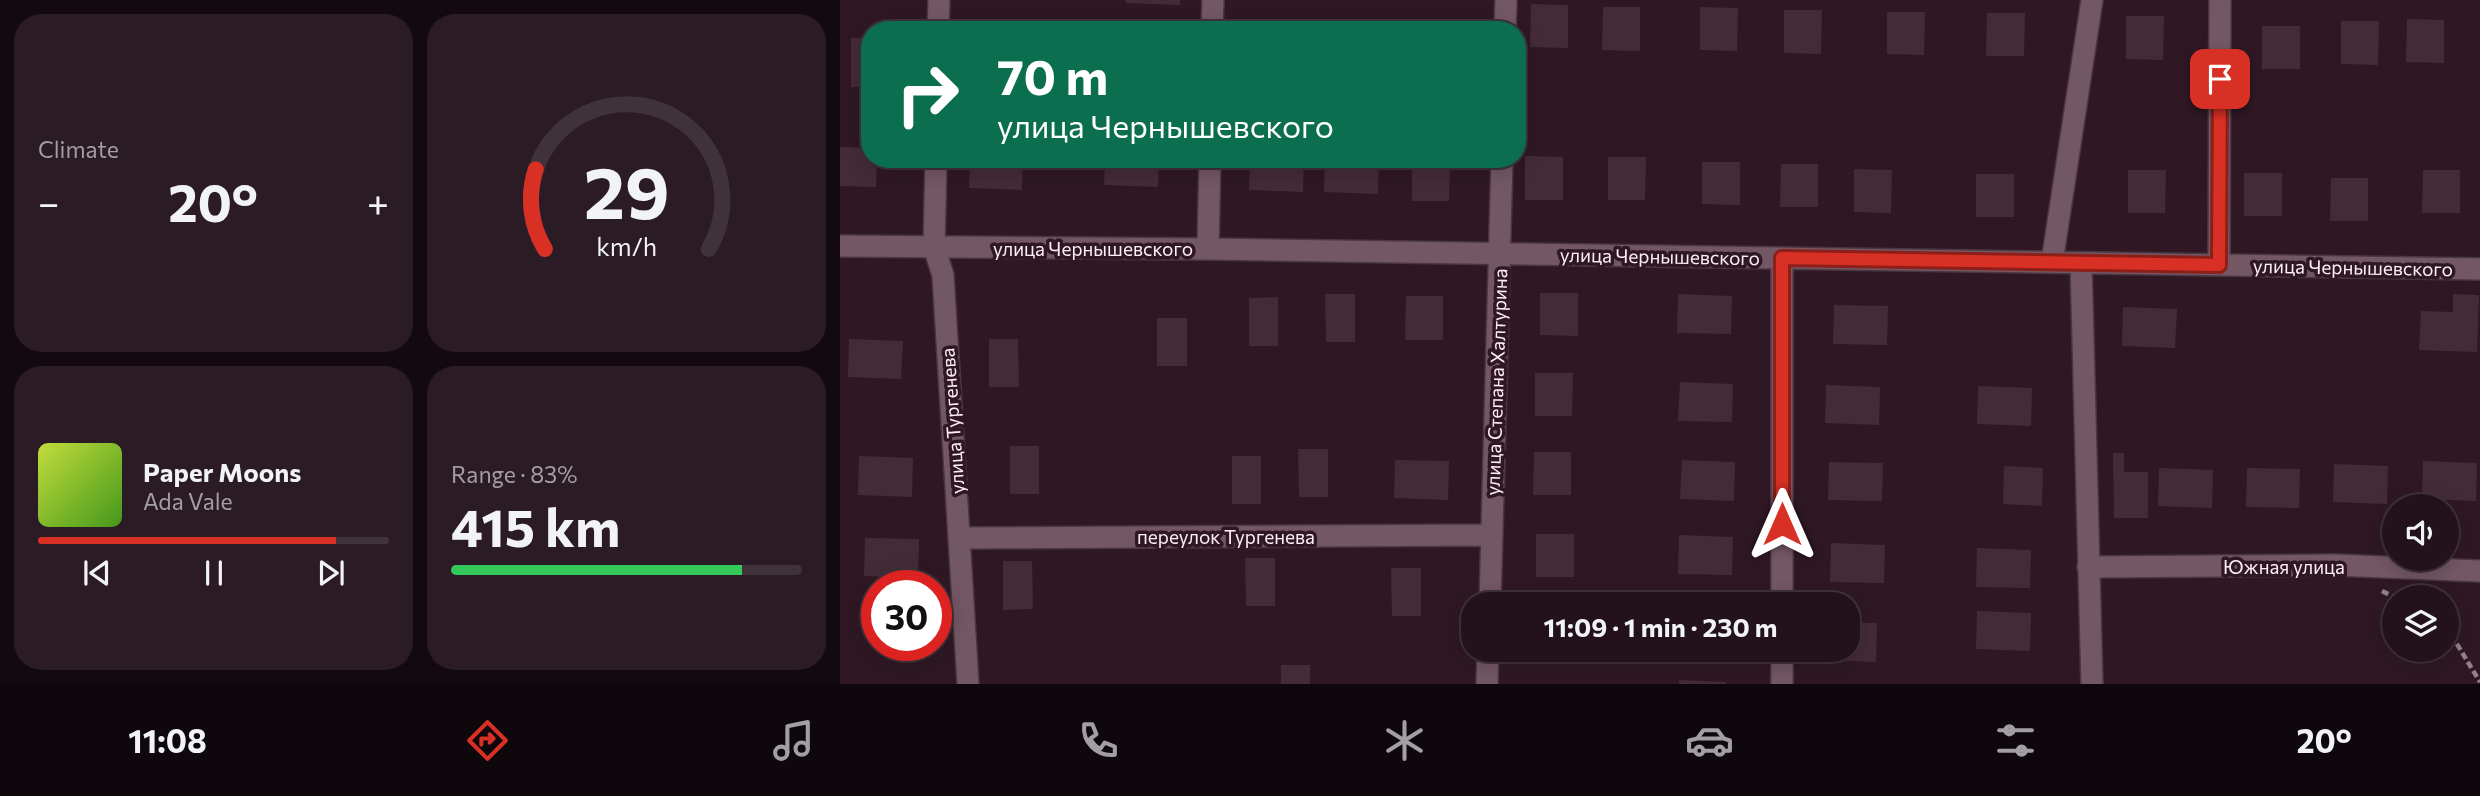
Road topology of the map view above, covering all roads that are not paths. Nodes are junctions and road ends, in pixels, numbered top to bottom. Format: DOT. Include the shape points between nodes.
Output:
graph roads {
  1 [pos="939,0"];
  2 [pos="1213,0"];
  3 [pos="1506,0"];
  4 [pos="2092,0"];
  5 [pos="2220,0"];
  6 [pos="938,21"];
  7 [pos="1212,21"];
  8 [pos="1505,21"];
  9 [pos="936,168"];
  10 [pos="1210,168"];
  11 [pos="1502,168"];
  12 [pos="840,246"];
  13 [pos="934,247"];
  14 [pos="1208,249"];
  15 [pos="1499,254"];
  16 [pos="1782,258"];
  17 [pos="2052,262"];
  18 [pos="2081,262"];
  19 [pos="2219,265"];
  20 [pos="2480,269"];
  21 [pos="1492,534"];
  22 [pos="959,538"];
  23 [pos="2088,567"];
  24 [pos="2480,571"];
  25 [pos="1490,592"];
  26 [pos="1782,592"];
  27 [pos="1488,662"];
  28 [pos="1782,662"];
  29 [pos="968,684"];
  30 [pos="1487,684"];
  31 [pos="1782,684"];
  32 [pos="2092,684"];
  1 -- 6 [label="street"];
  2 -- 7 [label="street"];
  3 -- 8 [label="street"];
  4 -- 17 [label="street"];
  5 -- 19 [label="street"];
  9 -- 13 [label="street, улица Тургенева"];
  10 -- 14 [label="street"];
  11 -- 15 [label="street, улица Степана Халтурина"];
  12 -- 13 [label="street, улица Чернышевского"];
  13 -- 14 [label="street, улица Чернышевского"];
  13 -- 22 [label="street, улица Тургенева" via="943,275"];
  14 -- 15 [label="street, улица Чернышевского"];
  15 -- 16 [label="street, улица Чернышевского"];
  15 -- 21 [label="street, улица Степана Халтурина"];
  16 -- 17 [label="street, улица Чернышевского"];
  16 -- 26 [label="street"];
  17 -- 18 [label="street, улица Чернышевского"];
  18 -- 19 [label="street, улица Чернышевского"];
  18 -- 23 [label="street"];
  19 -- 20 [label="street, улица Чернышевского"];
  21 -- 22 [label="street, переулок Тургенева"];
  21 -- 25 [label="street, улица Степана Халтурина"];
  22 -- 29 [label="street, улица Тургенева"];
  23 -- 24 [label="street, Южная улица" via="2335,565"];
  23 -- 32 [label="street"];
  27 -- 30 [label="street"];
  28 -- 31 [label="street"];
}
